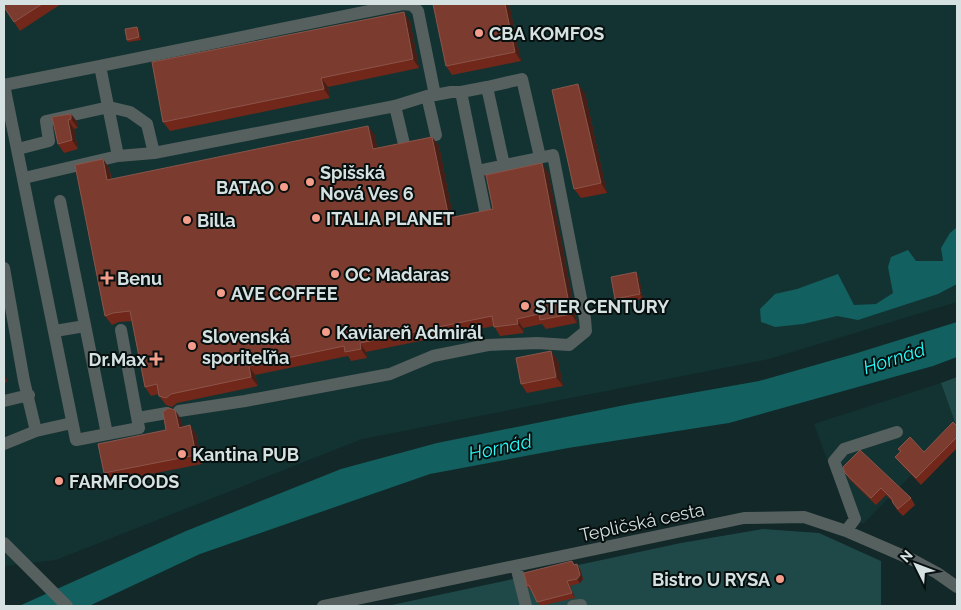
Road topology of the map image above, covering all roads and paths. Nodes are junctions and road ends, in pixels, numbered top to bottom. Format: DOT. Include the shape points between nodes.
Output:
graph roads {
  1 [pos="100,66"];
  2 [pos="4,85"];
  3 [pos="487,87"];
  4 [pos="461,92"];
  5 [pos="431,96"];
  6 [pos="395,106"];
  7 [pos="109,107"];
  8 [pos="436,135"];
  9 [pos="404,144"];
  10 [pos="18,149"];
  11 [pos="154,152"];
  12 [pos="118,156"];
  13 [pos="540,157"];
  14 [pos="504,165"];
  15 [pos="477,172"];
  16 [pos="24,178"];
  17 [pos="60,201"];
  18 [pos="485,210"];
  19 [pos="4,268"];
  20 [pos="85,326"];
  21 [pos="121,330"];
  22 [pos="55,331"];
  23 [pos="29,396"];
  24 [pos="4,401"];
  25 [pos="138,418"];
  26 [pos="72,423"];
  27 [pos="36,431"];
  28 [pos="897,432"];
  29 [pos="107,434"];
  30 [pos="4,444"];
  31 [pos="846,531"];
  32 [pos="6,549"];
  33 [pos="516,566"];
  34 [pos="952,583"];
  35 [pos="68,606"];
  36 [pos="322,606"];
  37 [pos="526,606"];
  1 -- 2 [label="street"];
  1 -- 5 [label="street" via="412,5 418,11"];
  1 -- 7 [label="street"];
  2 -- 10 [label="street"];
  3 -- 4 [label="street"];
  3 -- 13 [label="street" via="522,79"];
  3 -- 14 [label="street"];
  4 -- 5 [label="street"];
  4 -- 15 [label="street"];
  5 -- 6 [label="street"];
  5 -- 8 [label="street"];
  6 -- 9 [label="street"];
  6 -- 11 [label="street"];
  7 -- 10 [label="street" via="46,121 48,141"];
  7 -- 11 [label="street" via="130,112 147,124"];
  7 -- 12 [label="street"];
  10 -- 16 [label="street"];
  11 -- 12 [label="street"];
  12 -- 16 [label="street"];
  13 -- 14 [label="street"];
  13 -- 25 [label="street" via="553,155 585,319 586,331 568,344 488,345 433,356 390,374 245,402"];
  14 -- 15 [label="street"];
  15 -- 18 [label="street"];
  16 -- 22 [label="street"];
  17 -- 20 [label="street"];
  19 -- 23 [label="street"];
  20 -- 22 [label="street"];
  20 -- 29 [label="street"];
  21 -- 25 [label="street"];
  22 -- 26 [label="street"];
  23 -- 24 [label="street"];
  23 -- 27 [label="street"];
  25 -- 29 [label="street" via="139,428"];
  26 -- 27 [label="street"];
  26 -- 29 [label="street" via="76,440"];
  27 -- 30 [label="street"];
  28 -- 31 [label="street" via="844,449 834,461 855,519"];
  31 -- 33 [label="street, Tepličská cesta" via="804,517 744,518"];
  31 -- 34 [label="street, Tepličská cesta" via="920,563"];
  32 -- 35 [label="street"];
  33 -- 36 [label="street, Tepličská cesta"];
  33 -- 37 [label="street"];
}
